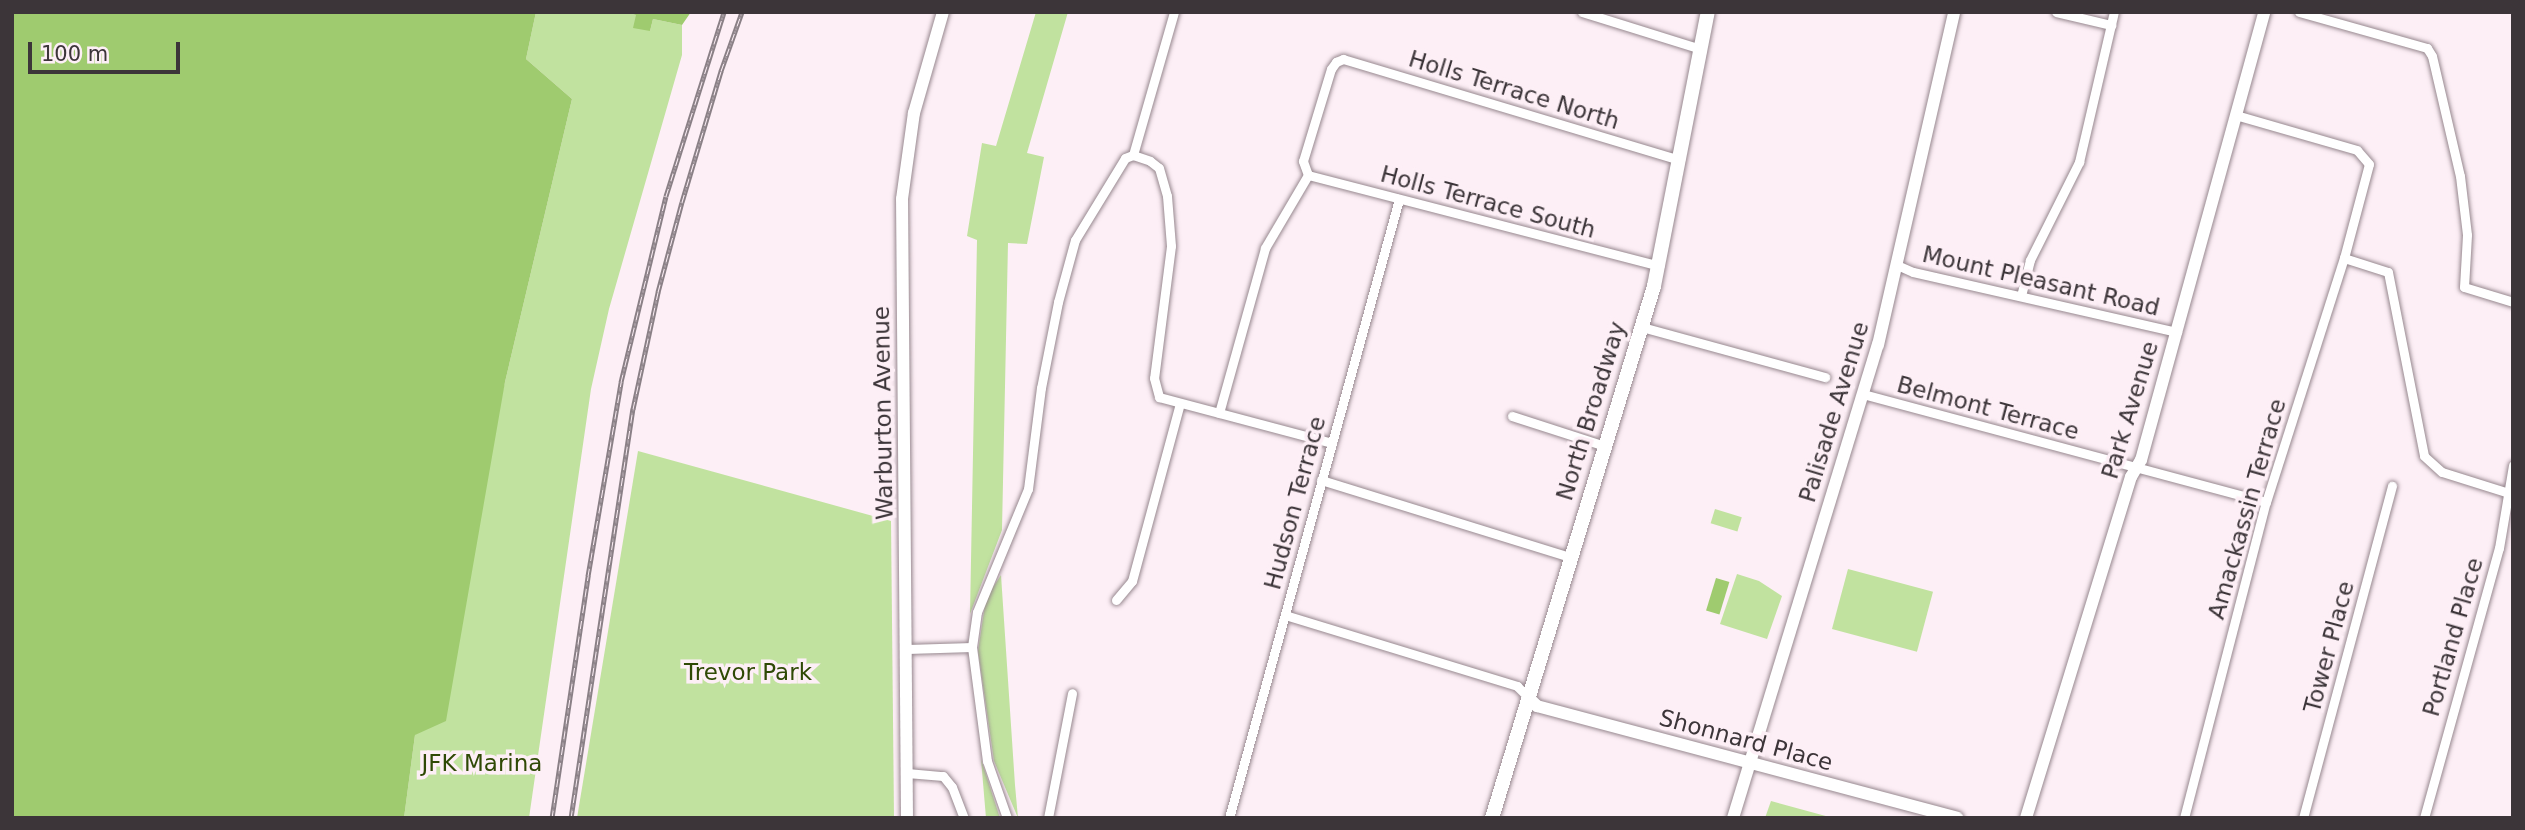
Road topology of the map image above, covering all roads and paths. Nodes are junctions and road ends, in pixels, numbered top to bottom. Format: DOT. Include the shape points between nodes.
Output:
graph roads {
  1 [pos="943,12"];
  2 [pos="1174,12"];
  3 [pos="1708,12"];
  4 [pos="1954,12"];
  5 [pos="2056,12"];
  6 [pos="2114,12"];
  7 [pos="2264,12"];
  8 [pos="2299,12"];
  9 [pos="1585,13"];
  10 [pos="2111,25"];
  11 [pos="1701,48"];
  12 [pos="2236,116"];
  13 [pos="1133,155"];
  14 [pos="1680,160"];
  15 [pos="1308,175"];
  16 [pos="1399,199"];
  17 [pos="2344,258"];
  18 [pos="1897,265"];
  19 [pos="1659,266"];
  20 [pos="2021,296"];
  21 [pos="2513,302"];
  22 [pos="1642,327"];
  23 [pos="2177,332"];
  24 [pos="1825,377"];
  25 [pos="1863,394"];
  26 [pos="1180,403"];
  27 [pos="1219,413"];
  28 [pos="1512,416"];
  29 [pos="1332,443"];
  30 [pos="1605,446"];
  31 [pos="2513,465"];
  32 [pos="2136,468"];
  33 [pos="1321,480"];
  34 [pos="2392,485"];
  35 [pos="2509,493"];
  36 [pos="2266,502"];
  37 [pos="1570,557"];
  38 [pos="1116,600"];
  39 [pos="1285,615"];
  40 [pos="972,647"];
  41 [pos="907,649"];
  42 [pos="1072,693"];
  43 [pos="1528,697"];
  44 [pos="1749,762"];
  45 [pos="907,773"];
  46 [pos="908,818"];
  47 [pos="964,818"];
  48 [pos="1007,818"];
  49 [pos="1048,818"];
  50 [pos="1229,818"];
  51 [pos="1492,818"];
  52 [pos="1733,818"];
  53 [pos="1957,818"];
  54 [pos="2026,818"];
  55 [pos="2183,818"];
  56 [pos="2303,818"];
  57 [pos="2424,818"];
  1 -- 41 [label="street, Warburton Avenue" via="914,113 902,199"];
  2 -- 13 [label="street"];
  3 -- 11 [label="main road, North Broadway"];
  4 -- 18 [label="street, Palisade Avenue"];
  5 -- 10 [label="street"];
  6 -- 10 [label="street"];
  7 -- 12 [label="street, Park Avenue"];
  8 -- 21 [label="street" via="2427,48 2464,202 2464,287"];
  9 -- 11 [label="street"];
  10 -- 20 [label="street" via="2079,162 2030,260"];
  11 -- 14 [label="main road, North Broadway"];
  12 -- 17 [label="street, Amackassin Terrace" via="2365,156 2367,175"];
  12 -- 23 [label="street, Park Avenue"];
  13 -- 26 [label="street" via="1150,161 1164,177 1171,246 1154,378 1159,397"];
  13 -- 40 [label="street" via="1112,175 1074,240 1041,388 1028,489 981,597"];
  14 -- 15 [label="street, Holls Terrace North" via="1356,62 1336,62 1303,162"];
  14 -- 19 [label="main road, North Broadway"];
  15 -- 16 [label="street, Holls Terrace South"];
  15 -- 27 [label="street" via="1265,248"];
  16 -- 19 [label="street, Holls Terrace South"];
  16 -- 29 [label="street, Hudson Terrace"];
  17 -- 35 [label="street" via="2388,272 2424,456 2442,472"];
  17 -- 36 [label="street, Amackassin Terrace"];
  18 -- 20 [label="street, Mount Pleasant Road"];
  18 -- 25 [label="street, Palisade Avenue"];
  19 -- 22 [label="main road, North Broadway"];
  20 -- 23 [label="street, Mount Pleasant Road"];
  22 -- 24 [label="street"];
  22 -- 30 [label="main road, North Broadway"];
  23 -- 32 [label="street, Park Avenue"];
  25 -- 32 [label="street, Belmont Terrace"];
  25 -- 44 [label="street, Palisade Avenue"];
  26 -- 27 [label="street"];
  26 -- 38 [label="street" via="1132,581"];
  27 -- 29 [label="street"];
  28 -- 30 [label="street"];
  29 -- 33 [label="street, Hudson Terrace"];
  30 -- 37 [label="main road, North Broadway"];
  31 -- 35 [label="street, Portland Place"];
  32 -- 36 [label="street, Belmont Terrace"];
  32 -- 54 [label="street, Park Avenue"];
  33 -- 37 [label="street"];
  33 -- 39 [label="street, Hudson Terrace"];
  34 -- 56 [label="street, Tower Place"];
  35 -- 57 [label="street, Portland Place" via="2499,548"];
  36 -- 55 [label="street, Amackassin Terrace"];
  37 -- 43 [label="main road, North Broadway"];
  39 -- 43 [label="street" via="1517,686"];
  39 -- 50 [label="street, Hudson Terrace"];
  40 -- 41 [label="street"];
  40 -- 48 [label="street" via="987,761"];
  41 -- 45 [label="street, Warburton Avenue"];
  42 -- 49 [label="street"];
  43 -- 44 [label="street, Shonnard Place" via="1537,706"];
  43 -- 51 [label="main road, North Broadway"];
  44 -- 52 [label="street, Palisade Avenue"];
  44 -- 53 [label="street, Shonnard Place"];
  45 -- 46 [label="street, Warburton Avenue"];
  45 -- 47 [label="street" via="943,776"];
}
